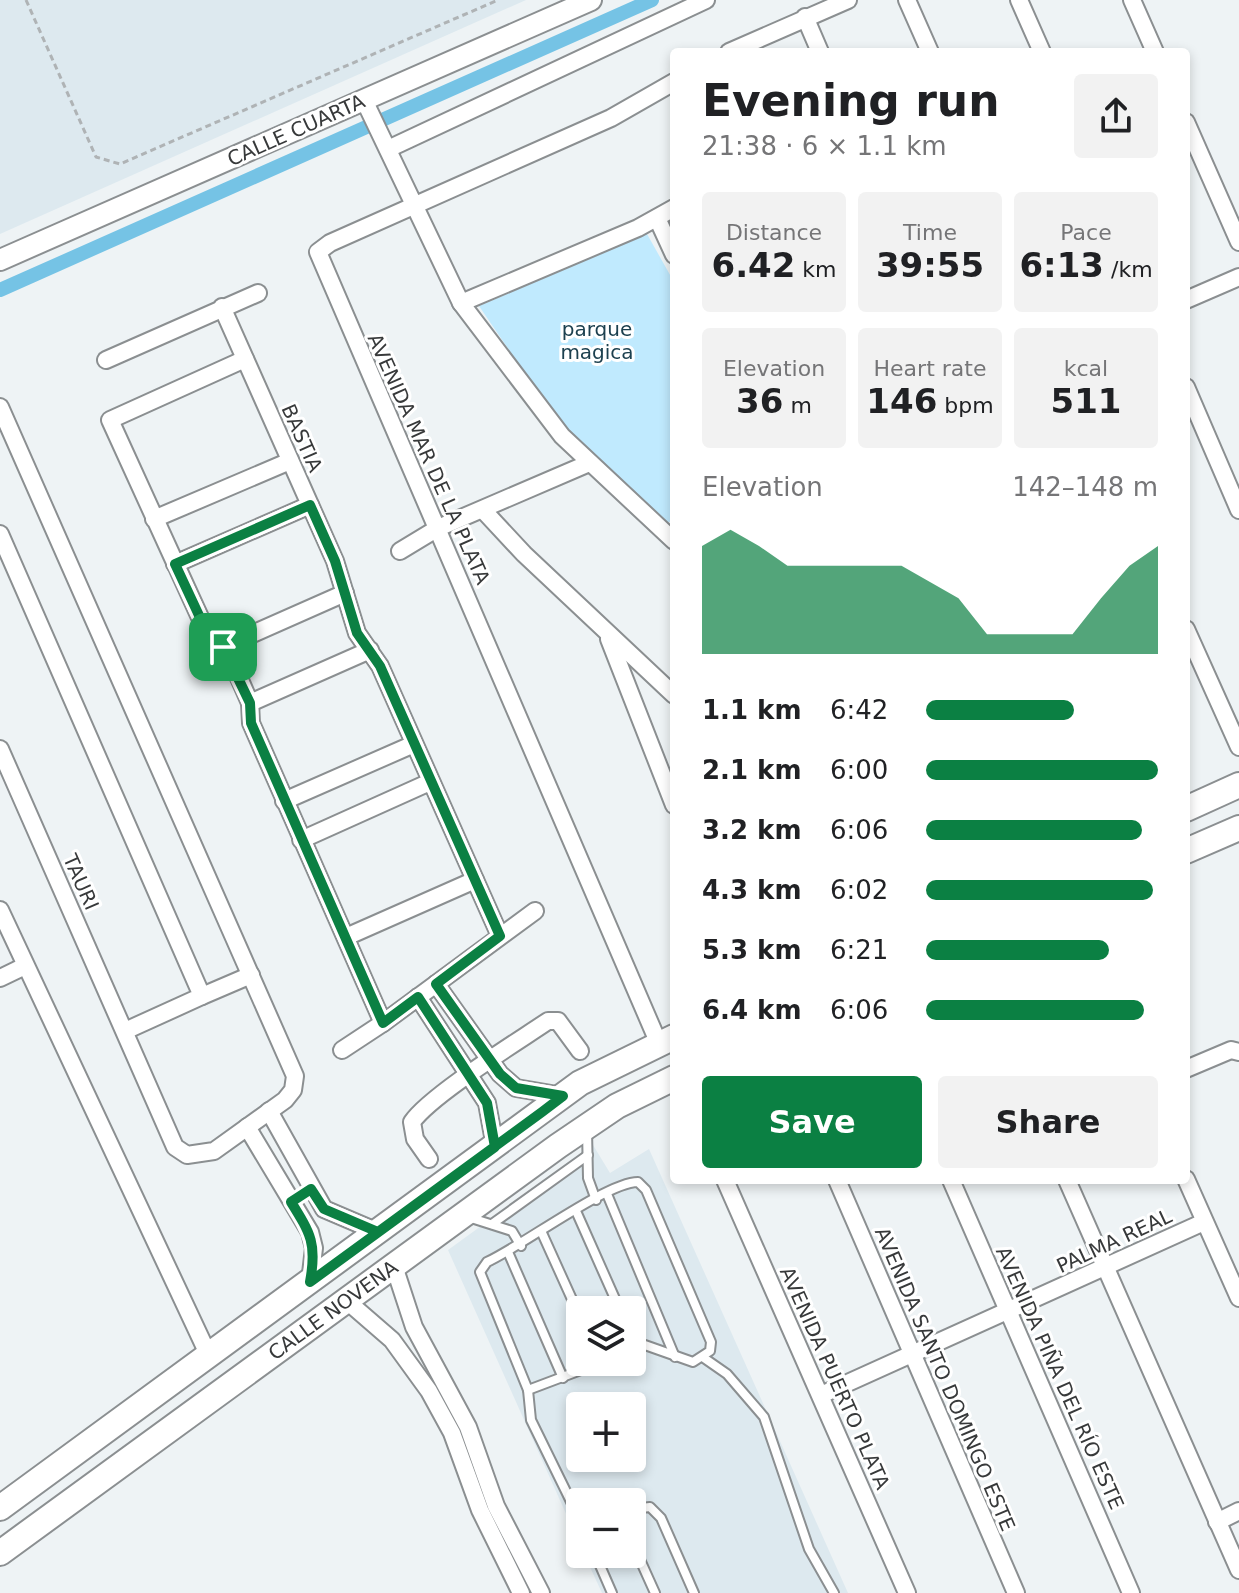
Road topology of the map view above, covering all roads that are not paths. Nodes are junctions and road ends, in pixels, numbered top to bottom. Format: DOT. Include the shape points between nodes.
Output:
graph roads {
  1 [pos="591,0"];
  2 [pos="706,0"];
  3 [pos="848,0"];
  4 [pos="907,0"];
  5 [pos="1019,0"];
  6 [pos="1132,0"];
  7 [pos="805,17"];
  8 [pos="738,48"];
  9 [pos="818,48"];
  10 [pos="928,48"];
  11 [pos="1040,48"];
  12 [pos="1153,48"];
  13 [pos="670,84"];
  14 [pos="367,106"];
  15 [pos="1190,131"];
  16 [pos="387,145"];
  17 [pos="416,208"];
  18 [pos="670,210"];
  19 [pos="657,218"];
  20 [pos="1239,242"];
  21 [pos="670,246"];
  22 [pos="0,260"];
  23 [pos="1239,277"];
  24 [pos="258,293"];
  25 [pos="1190,298"];
  26 [pos="461,303"];
  27 [pos="222,307"];
  28 [pos="245,359"];
  29 [pos="106,360"];
  30 [pos="1190,396"];
  31 [pos="0,407"];
  32 [pos="290,461"];
  33 [pos="587,464"];
  34 [pos="310,505"];
  35 [pos="483,510"];
  36 [pos="1239,510"];
  37 [pos="154,519"];
  38 [pos="438,528"];
  39 [pos="0,534"];
  40 [pos="670,534"];
  41 [pos="400,551"];
  42 [pos="175,564"];
  43 [pos="345,593"];
  44 [pos="607,633"];
  45 [pos="1190,638"];
  46 [pos="223,647"];
  47 [pos="370,650"];
  48 [pos="670,691"];
  49 [pos="250,703"];
  50 [pos="414,744"];
  51 [pos="1239,747"];
  52 [pos="0,749"];
  53 [pos="430,782"];
  54 [pos="1239,785"];
  55 [pos="670,795"];
  56 [pos="284,801"];
  57 [pos="1190,807"];
  58 [pos="1239,828"];
  59 [pos="301,840"];
  60 [pos="1190,849"];
  61 [pos="475,880"];
  62 [pos="0,910"];
  63 [pos="535,911"];
  64 [pos="500,936"];
  65 [pos="346,937"];
  66 [pos="7,944"];
  67 [pos="25,966"];
  68 [pos="251,975"];
  69 [pos="0,978"];
  70 [pos="436,984"];
  71 [pos="202,996"];
  72 [pos="418,997"];
  73 [pos="383,1023"];
  74 [pos="125,1031"];
  75 [pos="666,1041"];
  76 [pos="342,1050"];
  77 [pos="580,1051"];
  78 [pos="1238,1051"];
  79 [pos="491,1062"];
  80 [pos="1190,1068"];
  81 [pos="470,1075"];
  82 [pos="670,1080"];
  83 [pos="563,1096"];
  84 [pos="269,1111"];
  85 [pos="587,1126"];
  86 [pos="247,1127"];
  87 [pos="495,1147"];
  88 [pos="588,1155"];
  89 [pos="429,1159"];
  90 [pos="727,1184"];
  91 [pos="839,1184"];
  92 [pos="953,1184"];
  93 [pos="1069,1184"];
  94 [pos="1188,1184"];
  95 [pos="311,1189"];
  96 [pos="607,1194"];
  97 [pos="596,1200"];
  98 [pos="291,1202"];
  99 [pos="576,1211"];
  100 [pos="463,1216"];
  101 [pos="1204,1222"];
  102 [pos="492,1224"];
  103 [pos="378,1232"];
  104 [pos="542,1233"];
  105 [pos="521,1246"];
  106 [pos="508,1252"];
  107 [pos="394,1266"];
  108 [pos="1106,1267"];
  109 [pos="310,1282"];
  110 [pos="570,1296"];
  111 [pos="614,1296"];
  112 [pos="1239,1298"];
  113 [pos="347,1301"];
  114 [pos="1010,1311"];
  115 [pos="646,1346"];
  116 [pos="426,1352"];
  117 [pos="912,1353"];
  118 [pos="209,1356"];
  119 [pos="675,1357"];
  120 [pos="704,1358"];
  121 [pos="410,1363"];
  122 [pos="567,1376"];
  123 [pos="563,1378"];
  124 [pos="229,1385"];
  125 [pos="528,1390"];
  126 [pos="821,1395"];
  127 [pos="566,1491"];
  128 [pos="646,1507"];
  129 [pos="0,1508"];
  130 [pos="488,1508"];
  131 [pos="1239,1511"];
  132 [pos="1217,1522"];
  133 [pos="0,1553"];
  134 [pos="601,1568"];
  135 [pos="644,1568"];
  136 [pos="1239,1570"];
  137 [pos="521,1593"];
  138 [pos="541,1593"];
  139 [pos="612,1593"];
  140 [pos="655,1593"];
  141 [pos="694,1593"];
  142 [pos="834,1593"];
  143 [pos="907,1593"];
  144 [pos="1016,1593"];
  145 [pos="1131,1593"];
  1 -- 14 [label="street, CALLE CUARTA"];
  2 -- 16 [label="street"];
  3 -- 7 [label="street"];
  4 -- 10 [label="street"];
  5 -- 11 [label="street"];
  6 -- 12 [label="street"];
  7 -- 8 [label="street"];
  7 -- 9 [label="street"];
  13 -- 17 [label="street, AVENIDA MAR DE LA PLATA" via="611,118"];
  14 -- 16 [label="street"];
  14 -- 22 [label="street, CALLE CUARTA"];
  15 -- 20 [label="street"];
  16 -- 17 [label="street"];
  17 -- 26 [label="street"];
  17 -- 38 [label="street, AVENIDA MAR DE LA PLATA" via="318,252"];
  18 -- 19 [label="street"];
  19 -- 21 [label="street"];
  19 -- 26 [label="street"];
  23 -- 25 [label="street"];
  24 -- 27 [label="street"];
  26 -- 33 [label="street" via="540,412"];
  27 -- 28 [label="street, BASTIA"];
  27 -- 29 [label="street"];
  28 -- 32 [label="street, BASTIA"];
  28 -- 37 [label="street" via="110,420"];
  30 -- 36 [label="street"];
  31 -- 68 [label="street"];
  32 -- 34 [label="street, BASTIA"];
  32 -- 37 [label="street"];
  33 -- 35 [label="street"];
  33 -- 40 [label="street"];
  34 -- 42 [label="street"];
  34 -- 43 [label="street, BASTIA"];
  35 -- 38 [label="street"];
  35 -- 44 [label="street"];
  37 -- 42 [label="street"];
  38 -- 41 [label="street"];
  38 -- 75 [label="street, AVENIDA MAR DE LA PLATA"];
  39 -- 71 [label="street"];
  42 -- 46 [label="street" via="203,624"];
  43 -- 46 [label="street"];
  43 -- 47 [label="street, BASTIA" via="357,633"];
  44 -- 48 [label="street"];
  44 -- 55 [label="street"];
  45 -- 51 [label="street"];
  46 -- 49 [label="street"];
  47 -- 49 [label="street"];
  47 -- 50 [label="street, BASTIA"];
  49 -- 56 [label="street" via="251,723"];
  50 -- 53 [label="street, BASTIA"];
  50 -- 56 [label="street"];
  52 -- 74 [label="street, TAURI"];
  53 -- 59 [label="street"];
  53 -- 61 [label="street, BASTIA"];
  54 -- 57 [label="main road"];
  56 -- 59 [label="street"];
  58 -- 60 [label="main road"];
  59 -- 65 [label="street"];
  61 -- 64 [label="street, BASTIA"];
  61 -- 65 [label="street"];
  62 -- 66 [label="street"];
  63 -- 64 [label="street"];
  64 -- 70 [label="street"];
  65 -- 73 [label="street"];
  66 -- 67 [label="street"];
  67 -- 69 [label="street"];
  67 -- 118 [label="street"];
  68 -- 71 [label="street"];
  68 -- 84 [label="street" via="295,1076 293,1090"];
  70 -- 72 [label="street"];
  70 -- 79 [label="street"];
  71 -- 74 [label="street"];
  72 -- 73 [label="street"];
  72 -- 81 [label="street"];
  73 -- 76 [label="street"];
  74 -- 86 [label="street, TAURI" via="180,1152 196,1156 214,1151"];
  75 -- 83 [label="main road, CALLE NOVENA" via="612,1065"];
  77 -- 79 [label="street" via="558,1021 548,1021"];
  78 -- 80 [label="street"];
  79 -- 81 [label="street"];
  79 -- 83 [label="street" via="516,1088"];
  81 -- 87 [label="street" via="487,1103"];
  81 -- 89 [label="street" via="412,1122 415,1139"];
  82 -- 85 [label="main road, CALLE NOVENA"];
  83 -- 87 [label="main road, CALLE NOVENA"];
  84 -- 86 [label="street"];
  84 -- 95 [label="street"];
  85 -- 88 [label="lane"];
  85 -- 100 [label="main road, CALLE NOVENA"];
  86 -- 98 [label="street"];
  87 -- 103 [label="main road, CALLE NOVENA"];
  88 -- 97 [label="lane" via="588,1178"];
  88 -- 102 [label="lane"];
  90 -- 126 [label="street, AVENIDA PUERTO PLATA"];
  91 -- 117 [label="street, AVENIDA SANTO DOMINGO ESTE"];
  92 -- 114 [label="street, AVENIDA PIÑA DEL RÍO ESTE"];
  93 -- 108 [label="street"];
  94 -- 101 [label="street"];
  95 -- 98 [label="street"];
  95 -- 103 [label="street" via="324,1209"];
  96 -- 97 [label="lane"];
  96 -- 119 [label="lane"];
  96 -- 120 [label="lane" via="628,1182 638,1182 646,1190 711,1342"];
  97 -- 99 [label="lane"];
  98 -- 109 [label="street" via="314,1248"];
  99 -- 104 [label="lane"];
  99 -- 111 [label="lane"];
  100 -- 102 [label="lane"];
  100 -- 107 [label="main road, CALLE NOVENA"];
  101 -- 108 [label="street, PALMA REAL"];
  101 -- 112 [label="street"];
  102 -- 105 [label="lane" via="512,1231"];
  103 -- 109 [label="main road, CALLE NOVENA"];
  104 -- 105 [label="lane"];
  104 -- 110 [label="lane"];
  105 -- 106 [label="lane"];
  106 -- 123 [label="lane"];
  106 -- 125 [label="lane" via="487,1262 480,1272"];
  107 -- 113 [label="main road, CALLE NOVENA"];
  107 -- 116 [label="street"];
  108 -- 114 [label="street, PALMA REAL"];
  108 -- 132 [label="street"];
  109 -- 118 [label="main road, CALLE NOVENA"];
  113 -- 121 [label="street"];
  113 -- 124 [label="main road, CALLE NOVENA"];
  114 -- 117 [label="street, PALMA REAL"];
  114 -- 145 [label="street, AVENIDA PIÑA DEL RÍO ESTE"];
  115 -- 119 [label="lane"];
  116 -- 121 [label="street"];
  116 -- 130 [label="street" via="468,1427"];
  117 -- 126 [label="street, PALMA REAL"];
  117 -- 144 [label="street, AVENIDA SANTO DOMINGO ESTE"];
  118 -- 124 [label="main road"];
  118 -- 129 [label="main road, CALLE NOVENA"];
  119 -- 120 [label="lane" via="693,1362"];
  120 -- 142 [label="lane" via="727,1374 764,1417 809,1549"];
  121 -- 130 [label="street" via="447,1423"];
  122 -- 123 [label="lane"];
  123 -- 125 [label="lane"];
  124 -- 133 [label="main road, CALLE NOVENA"];
  125 -- 127 [label="lane" via="531,1420"];
  126 -- 143 [label="street, AVENIDA PUERTO PLATA"];
  128 -- 141 [label="lane" via="661,1518"];
  130 -- 137 [label="street"];
  130 -- 138 [label="street"];
  131 -- 132 [label="street"];
  132 -- 136 [label="street"];
  134 -- 139 [label="lane"];
  135 -- 140 [label="lane"];
}
